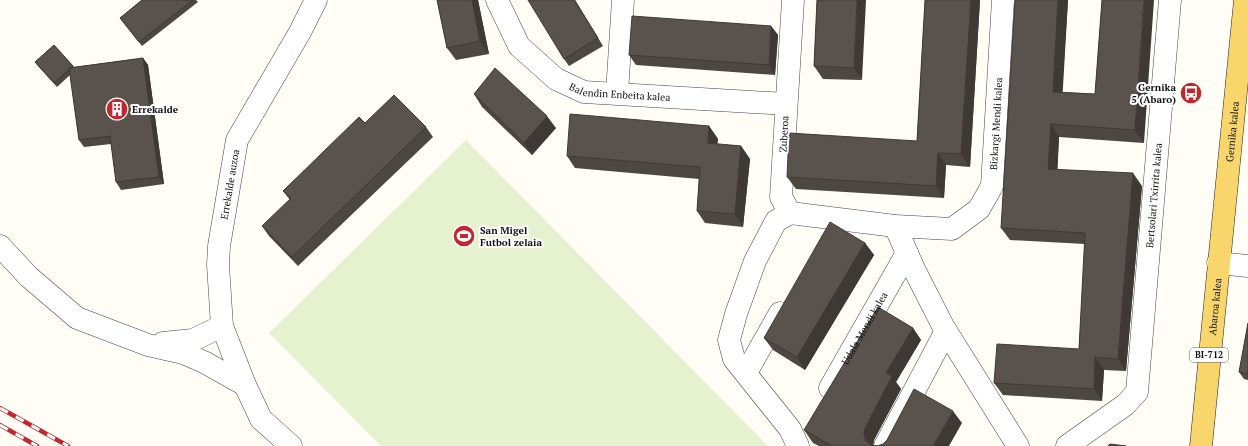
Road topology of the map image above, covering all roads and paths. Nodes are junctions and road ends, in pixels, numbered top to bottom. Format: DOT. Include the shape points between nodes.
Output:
graph roads {
  1 [pos="316,0"];
  2 [pos="497,0"];
  3 [pos="623,0"];
  4 [pos="793,0"];
  5 [pos="1002,0"];
  6 [pos="1170,0"];
  7 [pos="1245,0"];
  8 [pos="617,93"];
  9 [pos="786,104"];
  10 [pos="790,212"];
  11 [pos="838,219"];
  12 [pos="895,226"];
  13 [pos="822,238"];
  14 [pos="6,252"];
  15 [pos="907,254"];
  16 [pos="1218,263"];
  17 [pos="1248,266"];
  18 [pos="792,292"];
  19 [pos="222,326"];
  20 [pos="946,331"];
  21 [pos="148,345"];
  22 [pos="746,373"];
  23 [pos="245,385"];
  24 [pos="821,404"];
  25 [pos="809,424"];
  26 [pos="798,445"];
  27 [pos="291,446"];
  28 [pos="885,446"];
  29 [pos="1018,446"];
  30 [pos="1067,446"];
  31 [pos="1201,446"];
  1 -- 19 [label="street, Errekalde auzoa" via="237,140 218,259"];
  2 -- 8 [label="street, Balendin Enbeita kalea" via="519,46 556,79 584,92"];
  3 -- 8 [label="street"];
  4 -- 9 [label="street, Zuberoa"];
  5 -- 12 [label="street, Bizkargi Mendi kalea" via="992,186 979,209 952,229"];
  6 -- 30 [label="street, Bertsolari Txirrita kalea" via="1137,392 1125,405"];
  7 -- 16 [label="main road, Gernika kalea / BI-712"];
  8 -- 9 [label="street, Balendin Enbeita kalea"];
  9 -- 10 [label="street, Zuberoa" via="781,197"];
  10 -- 11 [label="street"];
  10 -- 22 [label="street" via="776,221 758,256 734,320 729,340 734,359"];
  11 -- 12 [label="street"];
  11 -- 13 [label="street"];
  12 -- 15 [label="street"];
  14 -- 21 [label="street" via="28,277 77,318"];
  15 -- 20 [label="street"];
  15 -- 24 [label="street, Udala Mendi kalea"];
  16 -- 17 [label="street"];
  16 -- 31 [label="main road, Abaroa kalea / BI-712"];
  18 -- 22 [label="street"];
  19 -- 21 [label="street" via="194,340"];
  19 -- 23 [label="street, Errekalde auzoa"];
  20 -- 28 [label="street"];
  20 -- 29 [label="street"];
  21 -- 23 [label="street" via="183,353"];
  22 -- 26 [label="street" via="790,429"];
  23 -- 27 [label="street, Errekalde auzoa" via="261,419"];
  25 -- 26 [label="street"];
}
